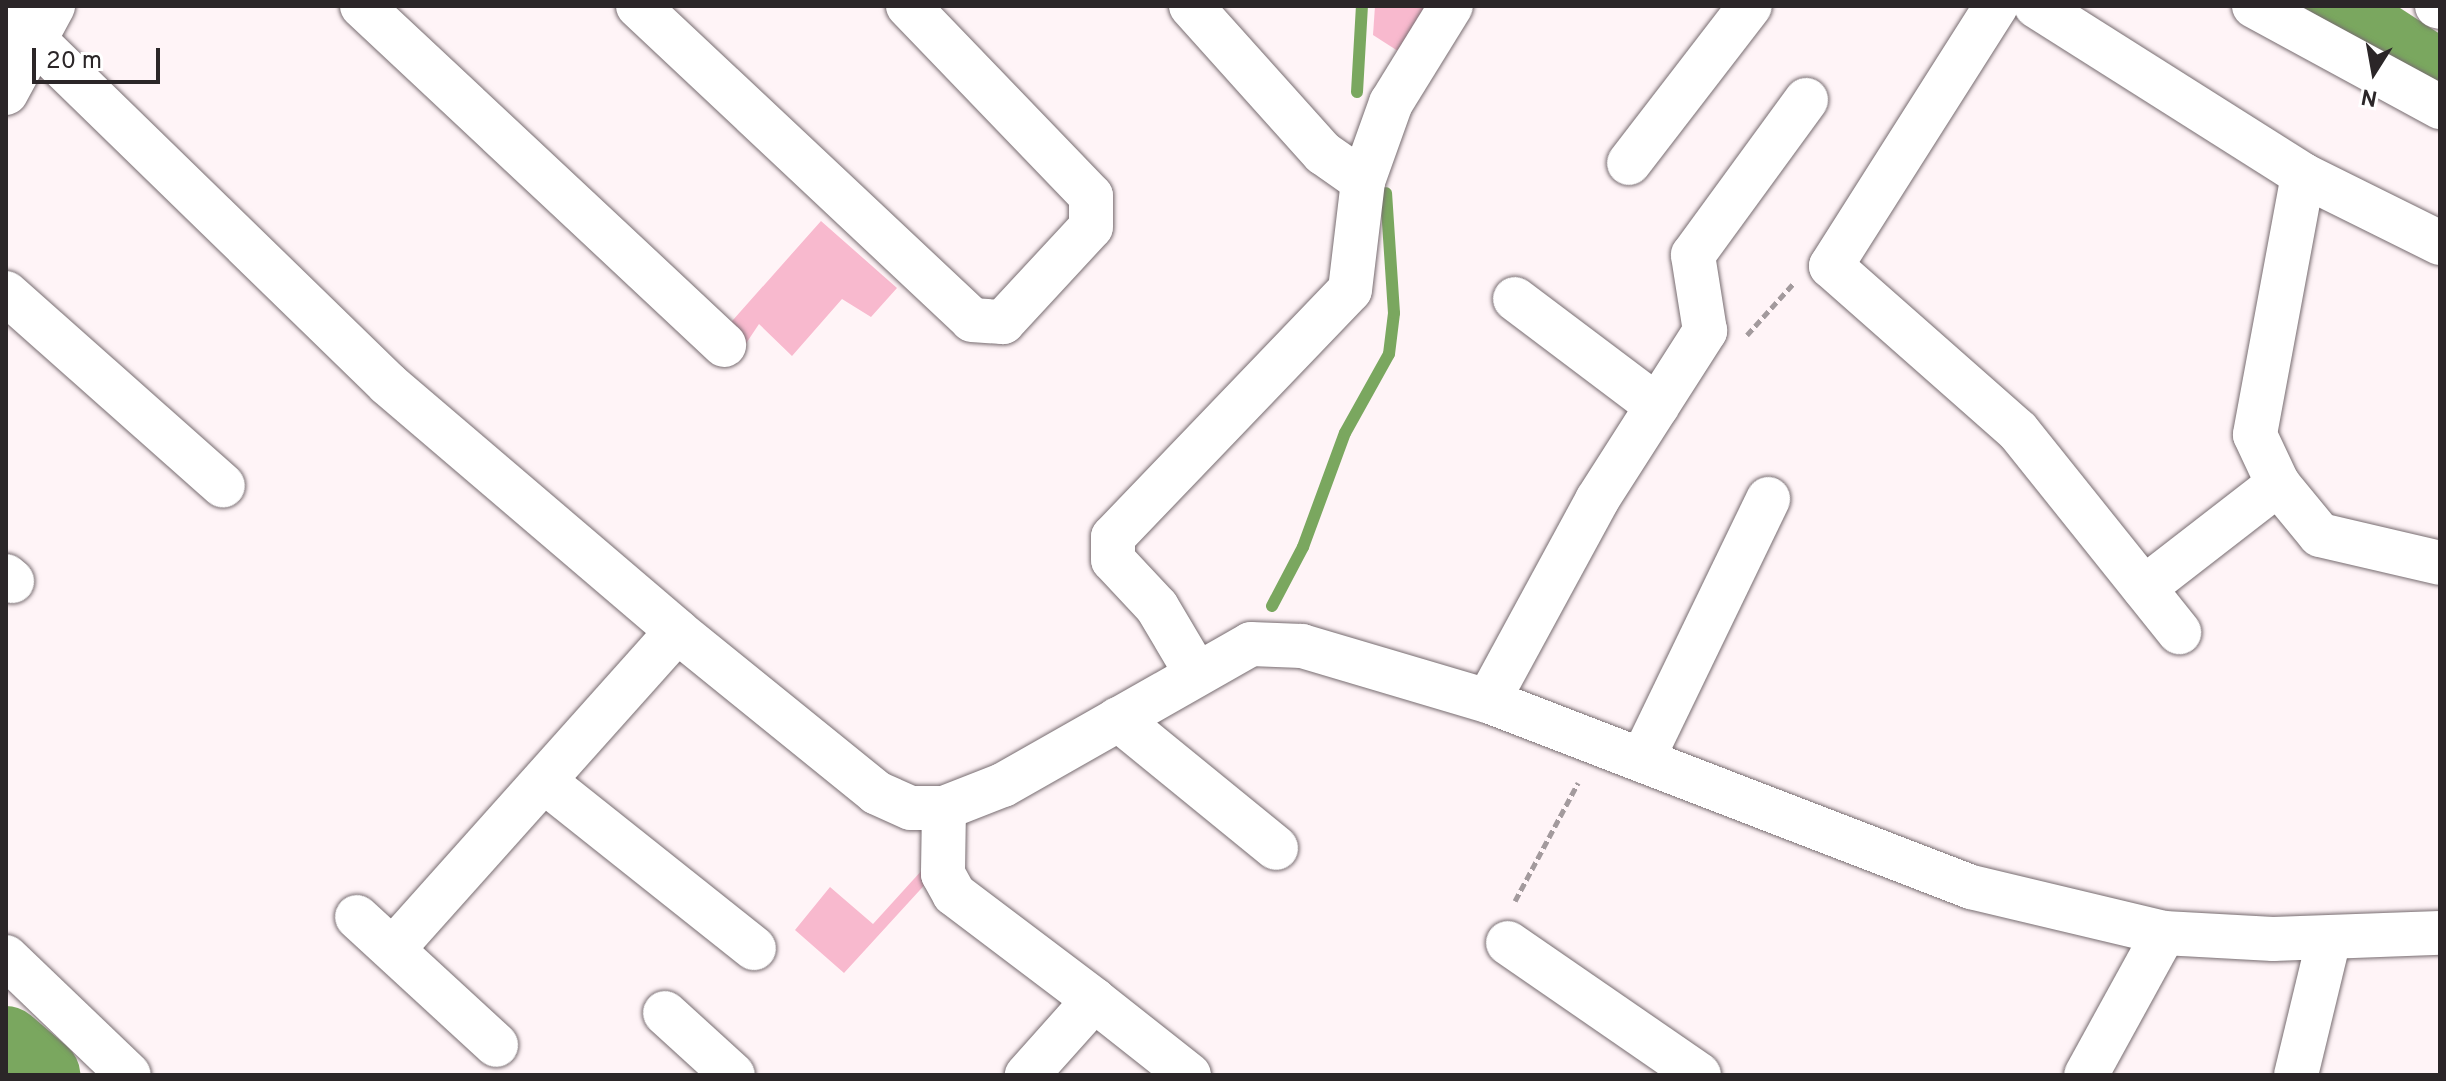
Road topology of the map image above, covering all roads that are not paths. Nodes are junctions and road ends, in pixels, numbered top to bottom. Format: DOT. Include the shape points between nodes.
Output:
graph roads {
  1 [pos="362,6"];
  2 [pos="638,6"];
  3 [pos="908,6"];
  4 [pos="1451,6"];
  5 [pos="1750,6"];
  6 [pos="1996,6"];
  7 [pos="2036,6"];
  8 [pos="2254,6"];
  9 [pos="1203,10"];
  10 [pos="32,19"];
  11 [pos="6,93"];
  12 [pos="1806,100"];
  13 [pos="2440,107"];
  14 [pos="1629,163"];
  15 [pos="2303,175"];
  16 [pos="1363,181"];
  17 [pos="2440,243"];
  18 [pos="6,293"];
  19 [pos="1515,299"];
  20 [pos="724,345"];
  21 [pos="1657,406"];
  22 [pos="2278,484"];
  23 [pos="223,486"];
  24 [pos="1768,499"];
  25 [pos="2440,562"];
  26 [pos="2144,588"];
  27 [pos="677,631"];
  28 [pos="2179,632"];
  29 [pos="1196,673"];
  30 [pos="1488,701"];
  31 [pos="1118,719"];
  32 [pos="1642,760"];
  33 [pos="545,782"];
  34 [pos="944,808"];
  35 [pos="1276,848"];
  36 [pos="357,917"];
  37 [pos="2164,933"];
  38 [pos="2440,933"];
  39 [pos="2329,939"];
  40 [pos="1508,943"];
  41 [pos="754,948"];
  42 [pos="393,949"];
  43 [pos="6,957"];
  44 [pos="1094,1000"];
  45 [pos="665,1013"];
  46 [pos="496,1045"];
  47 [pos="129,1075"];
  48 [pos="733,1075"];
  49 [pos="1027,1075"];
  50 [pos="1189,1075"];
  51 [pos="1699,1075"];
  52 [pos="2086,1075"];
  53 [pos="2296,1075"];
  1 -- 20 [label="street"];
  2 -- 3 [label="street" via="972,320 1003,322 1091,227 1091,196"];
  4 -- 16 [label="street" via="1391,103"];
  5 -- 14 [label="street"];
  6 -- 26 [label="street" via="1831,266 2018,431"];
  7 -- 15 [label="street"];
  8 -- 13 [label="street"];
  9 -- 16 [label="street" via="1323,153"];
  10 -- 11 [label="street"];
  10 -- 27 [label="street" via="388,384"];
  12 -- 21 [label="street" via="1693,255 1705,331"];
  15 -- 17 [label="street"];
  15 -- 22 [label="street" via="2255,435"];
  16 -- 29 [label="street" via="1350,290 1113,537 1113,560 1157,607"];
  18 -- 23 [label="street"];
  19 -- 21 [label="street"];
  21 -- 30 [label="street"];
  22 -- 25 [label="street" via="2320,535"];
  22 -- 26 [label="street"];
  24 -- 32 [label="street"];
  26 -- 28 [label="street"];
  27 -- 33 [label="street"];
  27 -- 34 [label="street" via="877,793 911,808"];
  29 -- 30 [label="street" via="1251,644 1302,646"];
  29 -- 31 [label="street"];
  30 -- 32 [label="street"];
  31 -- 34 [label="street" via="1003,785"];
  31 -- 35 [label="street"];
  32 -- 37 [label="street" via="1971,887"];
  33 -- 41 [label="street"];
  33 -- 42 [label="street"];
  34 -- 44 [label="street" via="943,874 954,894"];
  36 -- 42 [label="street"];
  37 -- 39 [label="street"];
  37 -- 52 [label="street"];
  38 -- 39 [label="street"];
  39 -- 53 [label="street"];
  40 -- 51 [label="street"];
  42 -- 46 [label="street"];
  43 -- 47 [label="street"];
  44 -- 49 [label="street"];
  44 -- 50 [label="street"];
  45 -- 48 [label="street"];
}
